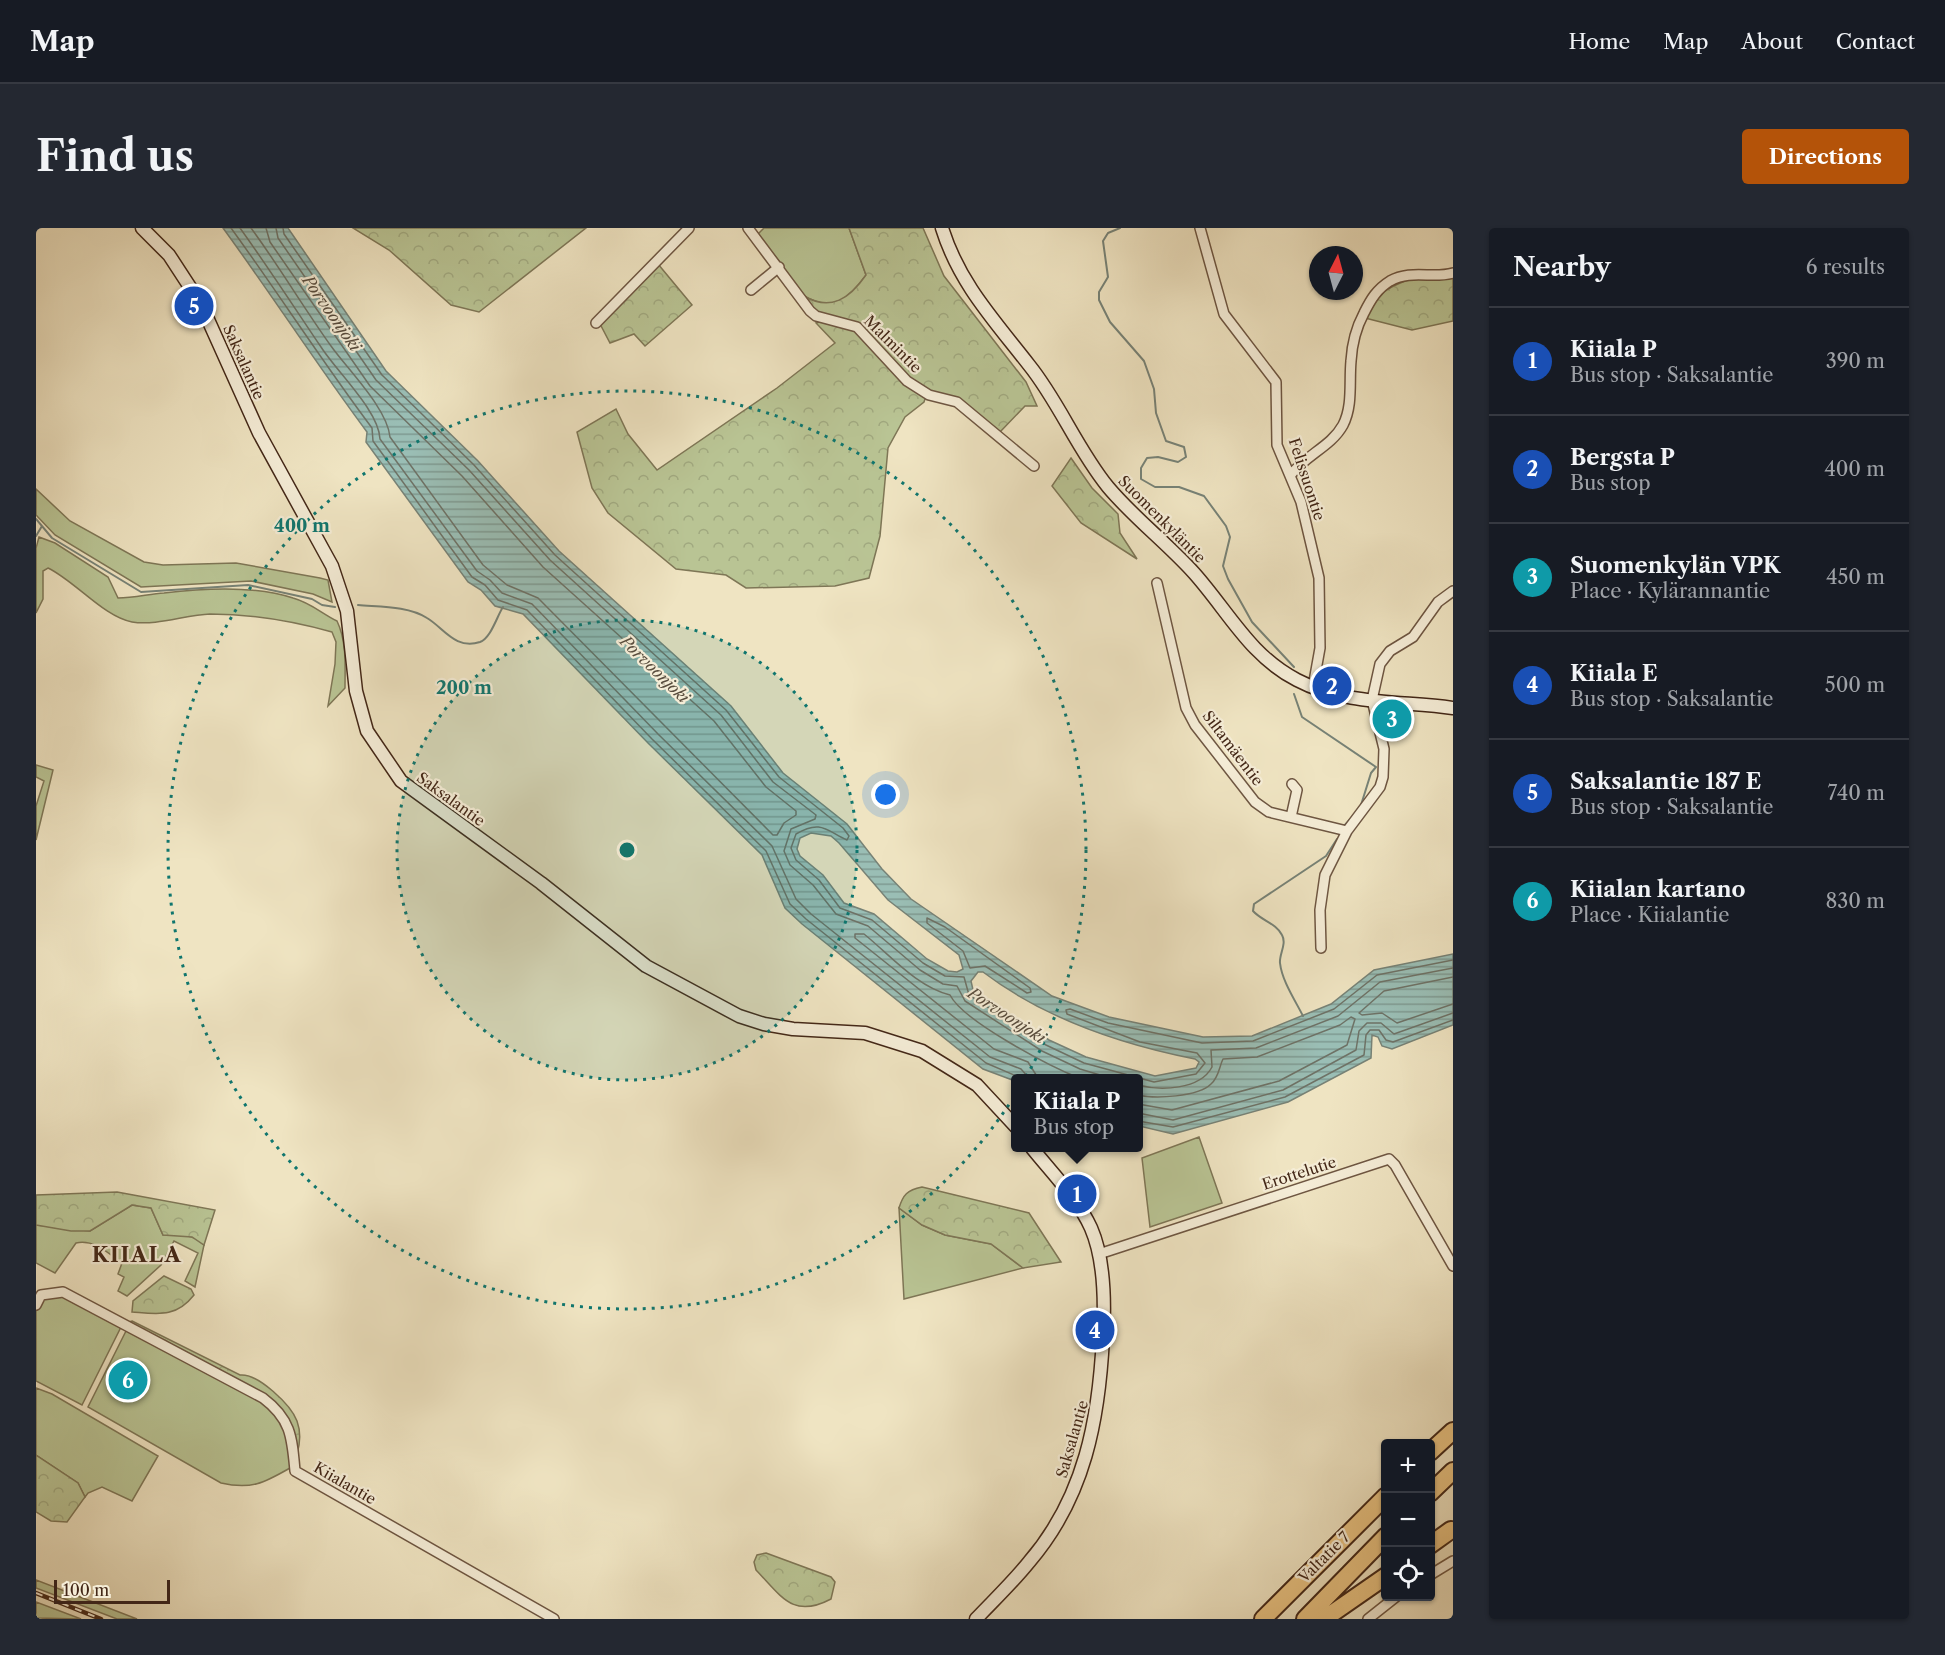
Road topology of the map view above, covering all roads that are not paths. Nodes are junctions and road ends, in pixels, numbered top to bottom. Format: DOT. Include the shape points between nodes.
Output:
graph roads {
  1 [pos="142,228"];
  2 [pos="689,228"];
  3 [pos="748,228"];
  4 [pos="942,228"];
  5 [pos="1200,228"];
  6 [pos="779,267"];
  7 [pos="1453,273"];
  8 [pos="751,290"];
  9 [pos="596,323"];
  10 [pos="1034,466"];
  11 [pos="1290,476"];
  12 [pos="1157,583"];
  13 [pos="1453,591"];
  14 [pos="1313,687"];
  15 [pos="1372,700"];
  16 [pos="1453,708"];
  17 [pos="1292,783"];
  18 [pos="1291,817"];
  19 [pos="1347,831"];
  20 [pos="1321,948"];
  21 [pos="1011,1122"];
  22 [pos="1035,1152"];
  23 [pos="1099,1254"];
  24 [pos="1453,1266"];
  25 [pos="36,1305"];
  26 [pos="1453,1431"];
  27 [pos="1435,1448"];
  28 [pos="1453,1471"];
  29 [pos="1435,1489"];
  30 [pos="1381,1501"];
  31 [pos="1451,1530"];
  32 [pos="1381,1541"];
  33 [pos="1435,1542"];
  34 [pos="1453,1561"];
  35 [pos="1435,1572"];
  36 [pos="1381,1579"];
  37 [pos="1391,1601"];
  38 [pos="554,1619"];
  39 [pos="976,1619"];
  40 [pos="1263,1619"];
  41 [pos="1305,1619"];
  42 [pos="1324,1619"];
  43 [pos="1368,1619"];
  1 -- 21 [label="street, Saksalantie" via="170,255 201,304 259,433 332,566 347,611 356,691 367,731 401,781 646,966 738,1016 793,1029 866,1033 922,1051 977,1085"];
  2 -- 9 [label="street"];
  3 -- 6 [label="street, Malmintie"];
  4 -- 14 [label="street, Suomenkyläntie" via="964,281 1030,366 1107,486 1195,574 1260,654 1285,674"];
  5 -- 11 [label="street, Felissuontie" via="1224,314 1276,382 1277,445"];
  6 -- 8 [label="street"];
  6 -- 10 [label="street, Malmintie" via="813,315 857,327 907,381 929,395 957,402"];
  7 -- 11 [label="street" via="1422,273 1391,280 1373,295 1356,330 1343,424 1332,440"];
  11 -- 14 [label="street, Felissuontie" via="1301,502 1319,578 1320,648"];
  12 -- 18 [label="street, Siltamäentie" via="1189,715 1255,802 1269,812"];
  13 -- 15 [label="street" via="1438,602 1413,637 1384,657"];
  14 -- 15 [label="street, Suomenkyläntie"];
  15 -- 16 [label="street, Suomenkyläntie"];
  15 -- 19 [label="street" via="1384,749 1383,777 1380,787"];
  17 -- 18 [label="street" via="1297,790"];
  18 -- 19 [label="street, Siltamäentie"];
  19 -- 20 [label="street" via="1326,875 1320,910"];
  22 -- 23 [label="street, Saksalantie" via="1082,1211"];
  23 -- 24 [label="street, Erottelutie" via="1389,1159"];
  23 -- 39 [label="street, Saksalantie" via="1104,1317 1101,1380 1093,1432 1078,1480 1031,1561"];
  25 -- 38 [label="street, Kiialantie" via="41,1295 63,1292 263,1398 280,1411 288,1426 295,1471"];
  26 -- 27 [label="highway"];
  28 -- 29 [label="highway"];
  30 -- 40 [label="highway, Valtatie 7"];
  31 -- 33 [label="highway"];
  32 -- 41 [label="highway, Valtatie 7"];
  34 -- 35 [label="street"];
  36 -- 42 [label="highway"];
  37 -- 43 [label="street"];
}
